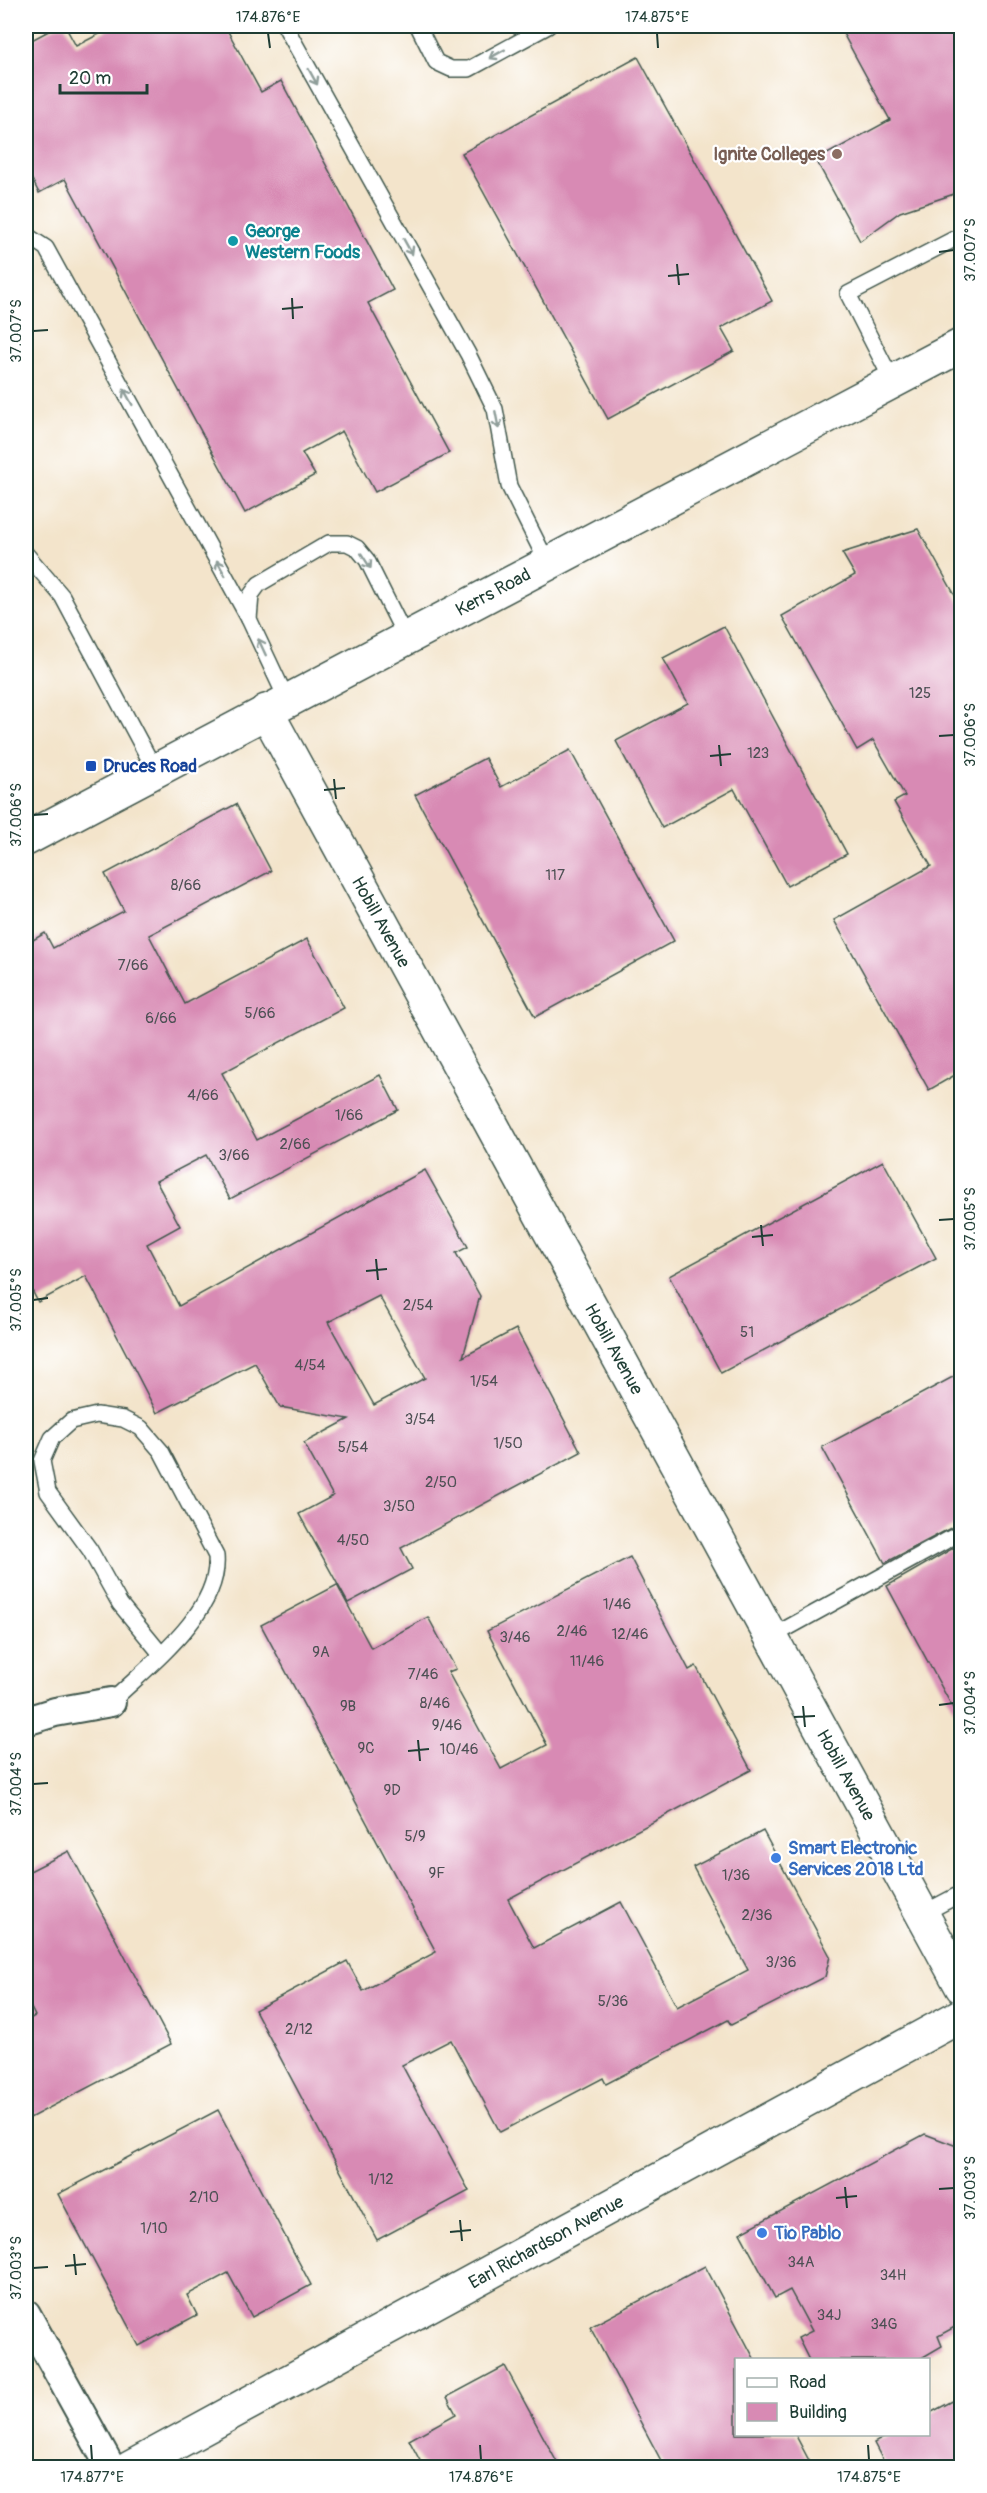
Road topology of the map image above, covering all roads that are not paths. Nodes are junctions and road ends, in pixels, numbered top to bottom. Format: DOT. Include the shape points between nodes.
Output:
graph roads {
  1 [pos="285,26"];
  2 [pos="418,26"];
  3 [pos="548,26"];
  4 [pos="26,235"];
  5 [pos="962,235"];
  6 [pos="962,345"];
  7 [pos="893,382"];
  8 [pos="26,554"];
  9 [pos="548,564"];
  10 [pos="249,619"];
  11 [pos="406,638"];
  12 [pos="276,705"];
  13 [pos="155,770"];
  14 [pos="26,839"];
  15 [pos="962,1532"];
  16 [pos="771,1637"];
  17 [pos="160,1654"];
  18 [pos="111,1702"];
  19 [pos="26,1721"];
  20 [pos="962,1893"];
  21 [pos="922,1914"];
  22 [pos="962,1987"];
  23 [pos="962,2015"];
  24 [pos="26,2314"];
  25 [pos="111,2468"];
  26 [pos="130,2468"];
  1 -- 9 [label="lane, one-way" via="491,400 508,486"];
  3 -- 2 [label="lane, one-way" via="469,69 452,69 436,62"];
  10 -- 4 [label="lane, one-way" via="46,248"];
  5 -- 7 [label="lane" via="848,294"];
  6 -- 7 [label="street, Kerrs Road"];
  7 -- 9 [label="street, Kerrs Road"];
  8 -- 13 [label="lane" via="62,596"];
  9 -- 11 [label="street, Kerrs Road"];
  10 -- 11 [label="lane, one-way" via="251,595 259,584 329,543 346,543 357,548 367,560"];
  12 -- 10 [label="lane, one-way"];
  11 -- 12 [label="street, Kerrs Road"];
  12 -- 13 [label="street, Kerrs Road"];
  12 -- 16 [label="street, Hobill Avenue"];
  13 -- 14 [label="street, Kerrs Road"];
  15 -- 16 [label="lane"];
  16 -- 21 [label="street, Hobill Avenue"];
  17 -- 17 [label="lane" via="193,1622 218,1568 216,1556 161,1451 141,1428 123,1419 97,1415 71,1421 52,1437 42,1461 48,1492 90,1550 120,1604"];
  17 -- 18 [label="lane"];
  18 -- 19 [label="street"];
  20 -- 21 [label="lane"];
  21 -- 22 [label="street, Hobill Avenue"];
  23 -- 26 [label="street, Earl Richardson Avenue"];
  24 -- 25 [label="street"];
}
